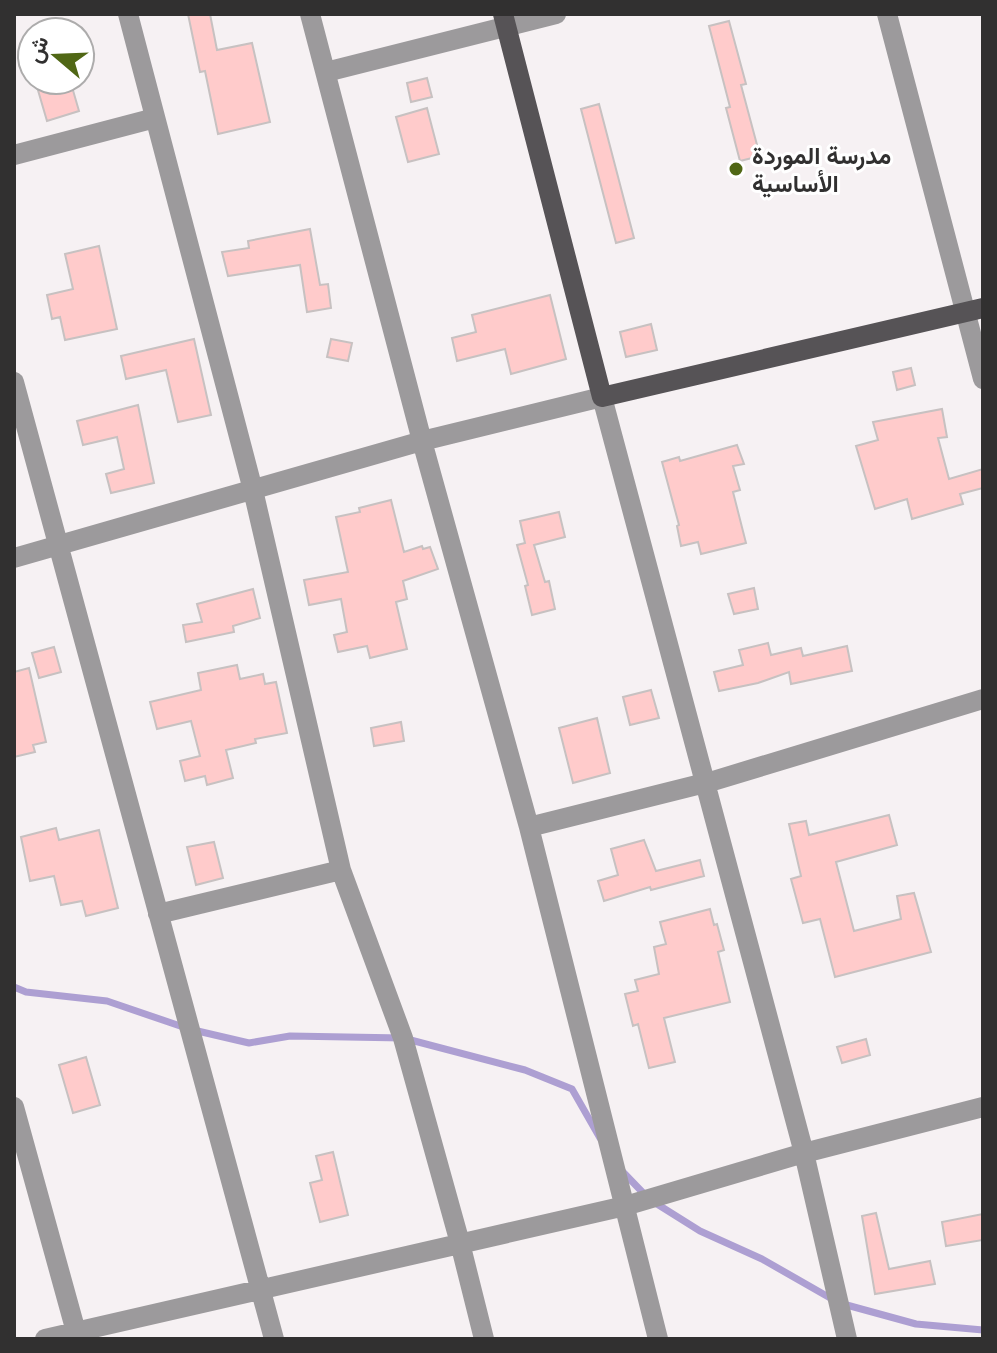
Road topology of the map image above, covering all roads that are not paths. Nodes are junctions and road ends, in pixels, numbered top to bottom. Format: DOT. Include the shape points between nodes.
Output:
graph roads {
  1 [pos="128,14"];
  2 [pos="310,14"];
  3 [pos="556,14"];
  4 [pos="887,14"];
  5 [pos="505,20"];
  6 [pos="326,72"];
  7 [pos="155,118"];
  8 [pos="14,155"];
  9 [pos="975,310"];
  10 [pos="983,379"];
  11 [pos="14,382"];
  12 [pos="602,397"];
  13 [pos="422,441"];
  14 [pos="253,490"];
  15 [pos="60,545"];
  16 [pos="14,558"];
  17 [pos="983,699"];
  18 [pos="705,783"];
  19 [pos="529,827"];
  20 [pos="341,870"];
  21 [pos="158,914"];
  22 [pos="14,1107"];
  23 [pos="983,1107"];
  24 [pos="804,1153"];
  25 [pos="625,1206"];
  26 [pos="460,1243"];
  27 [pos="260,1288"];
  28 [pos="77,1334"];
  29 [pos="45,1339"];
  30 [pos="274,1339"];
  31 [pos="484,1339"];
  32 [pos="658,1339"];
  33 [pos="847,1339"];
  1 -- 7 [label="street"];
  2 -- 6 [label="street"];
  3 -- 5 [label="street"];
  4 -- 9 [label="street"];
  5 -- 6 [label="street"];
  5 -- 12 [label="main road"];
  6 -- 13 [label="street"];
  7 -- 8 [label="street"];
  7 -- 14 [label="street"];
  9 -- 10 [label="street"];
  9 -- 12 [label="main road"];
  11 -- 15 [label="street"];
  12 -- 13 [label="street"];
  12 -- 18 [label="street"];
  13 -- 14 [label="street"];
  13 -- 19 [label="street"];
  14 -- 15 [label="street"];
  14 -- 20 [label="street"];
  15 -- 16 [label="street"];
  15 -- 21 [label="street"];
  17 -- 18 [label="street"];
  18 -- 19 [label="street"];
  18 -- 24 [label="street"];
  19 -- 25 [label="street"];
  20 -- 21 [label="street"];
  20 -- 26 [label="street" via="403,1038"];
  21 -- 27 [label="street"];
  22 -- 28 [label="street"];
  23 -- 24 [label="street"];
  24 -- 25 [label="street"];
  24 -- 33 [label="street"];
  25 -- 26 [label="street"];
  25 -- 32 [label="street"];
  26 -- 27 [label="street"];
  26 -- 31 [label="street"];
  27 -- 28 [label="street"];
  27 -- 30 [label="street"];
  28 -- 29 [label="street"];
}
